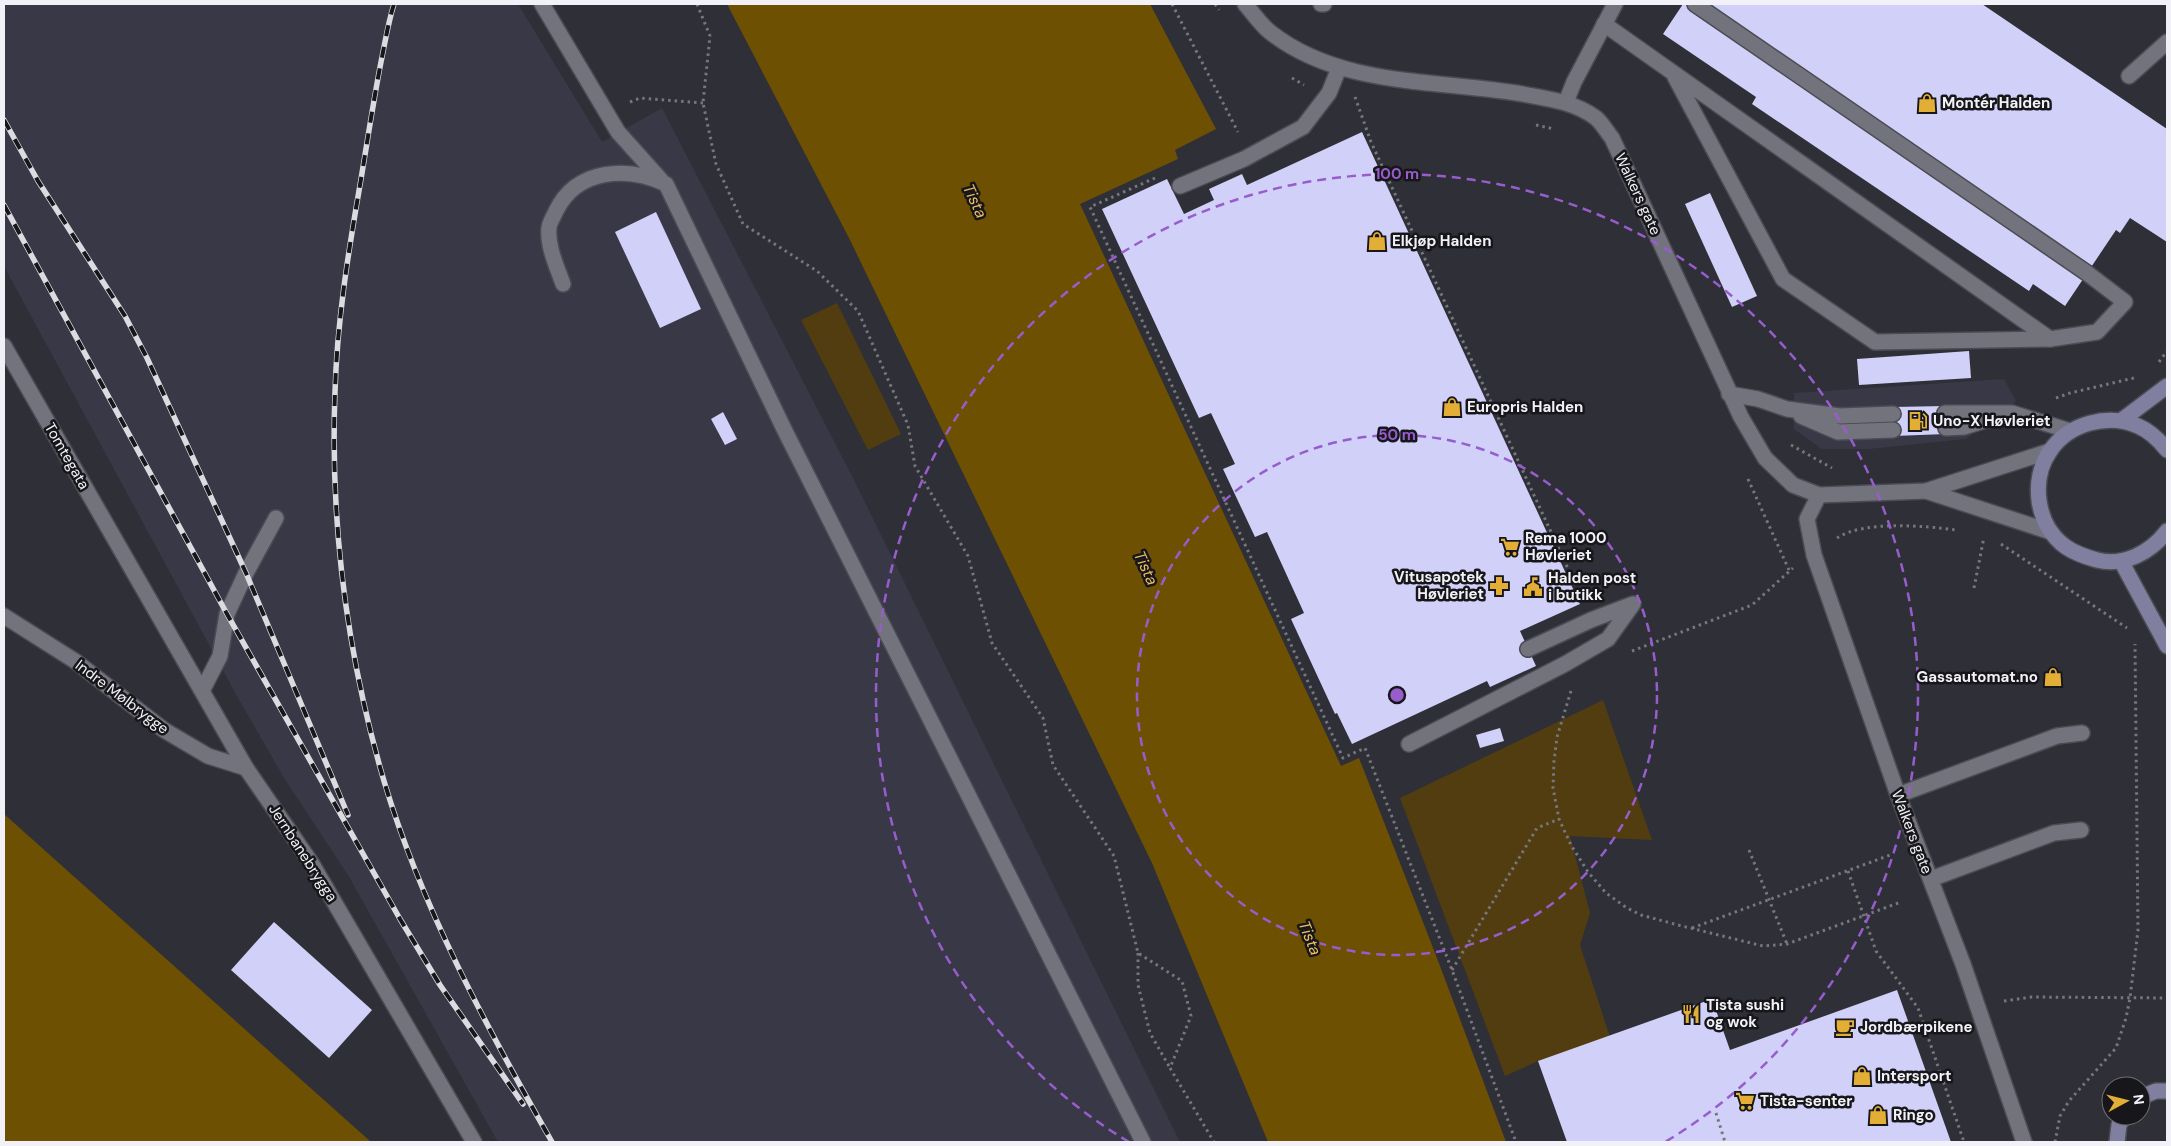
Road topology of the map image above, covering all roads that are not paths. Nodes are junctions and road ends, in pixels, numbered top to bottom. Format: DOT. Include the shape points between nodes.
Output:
graph roads {
  1 [pos="542,4"];
  2 [pos="1245,4"];
  3 [pos="1615,4"];
  4 [pos="1695,4"];
  5 [pos="1604,24"];
  6 [pos="2167,42"];
  7 [pos="1339,68"];
  8 [pos="1673,74"];
  9 [pos="2129,76"];
  10 [pos="1566,102"];
  11 [pos="666,184"];
  12 [pos="1180,186"];
  13 [pos="563,284"];
  14 [pos="2050,339"];
  15 [pos="4,346"];
  16 [pos="2167,386"];
  17 [pos="1730,394"];
  18 [pos="1787,409"];
  19 [pos="1945,413"];
  20 [pos="1893,414"];
  21 [pos="2016,414"];
  22 [pos="2122,420"];
  23 [pos="1946,428"];
  24 [pos="1894,430"];
  25 [pos="2070,431"];
  26 [pos="2050,450"];
  27 [pos="2167,450"];
  28 [pos="1926,491"];
  29 [pos="1819,494"];
  30 [pos="276,518"];
  31 [pos="2167,531"];
  32 [pos="2051,532"];
  33 [pos="2121,561"];
  34 [pos="130,566"];
  35 [pos="4,616"];
  36 [pos="2167,646"];
  37 [pos="1528,649"];
  38 [pos="202,691"];
  39 [pos="2082,733"];
  40 [pos="1410,744"];
  41 [pos="246,768"];
  42 [pos="1898,795"];
  43 [pos="2081,830"];
  44 [pos="1930,879"];
  45 [pos="2167,1091"];
  46 [pos="2151,1093"];
  47 [pos="2119,1126"];
  48 [pos="474,1142"];
  49 [pos="1143,1142"];
  50 [pos="2024,1142"];
  51 [pos="2110,1142"];
  52 [pos="2117,1142"];
  1 -- 11 [label="street" via="618,132"];
  2 -- 7 [label="street, Walkers gate" via="1269,32 1297,50"];
  3 -- 5 [label="street"];
  4 -- 14 [label="street" via="2125,302 2097,332"];
  5 -- 8 [label="street"];
  5 -- 10 [label="street"];
  6 -- 9 [label="street"];
  7 -- 10 [label="street, Walkers gate"];
  7 -- 12 [label="street" via="1329,93 1303,127 1244,159"];
  8 -- 14 [label="street"];
  8 -- 14 [label="street" via="1783,279 1875,342"];
  10 -- 17 [label="street, Walkers gate" via="1596,118 1612,138"];
  11 -- 13 [label="street" via="632,173 610,173 579,183 560,203 549,228 553,255"];
  11 -- 49 [label="street" via="784,429"];
  15 -- 34 [label="street, Tomtegata"];
  16 -- 22 [label="street"];
  17 -- 18 [label="street"];
  17 -- 29 [label="street, Walkers gate" via="1765,458 1793,485"];
  18 -- 20 [label="street" via="1840,416"];
  18 -- 24 [label="street" via="1838,432"];
  19 -- 21 [label="street"];
  21 -- 23 [label="street" via="1964,427"];
  21 -- 25 [label="street"];
  22 -- 25 [label="street" via="2095,421"];
  22 -- 27 [label="street" via="2156,436"];
  25 -- 26 [label="street"];
  26 -- 28 [label="street, Walkers gate"];
  26 -- 32 [label="street" via="2041,470 2038,491 2042,513"];
  28 -- 29 [label="street, Walkers gate"];
  28 -- 32 [label="street, Walkers gate"];
  29 -- 42 [label="street, Walkers gate" via="1808,519 1814,555"];
  30 -- 38 [label="street" via="227,614 220,656"];
  31 -- 33 [label="street" via="2147,550"];
  32 -- 33 [label="street" via="2064,546 2082,556 2101,561"];
  33 -- 36 [label="street"];
  34 -- 38 [label="street, Jernbanebrygga"];
  35 -- 41 [label="street, Indre Mølbrygge" via="75,661 164,730 208,756"];
  37 -- 40 [label="street" via="1633,604 1608,639"];
  38 -- 41 [label="street, Jernbanebrygga"];
  39 -- 42 [label="street" via="2057,736"];
  41 -- 48 [label="street, Jernbanebrygga" via="312,864"];
  42 -- 44 [label="street, Walkers gate"];
  43 -- 44 [label="street" via="2054,833"];
  44 -- 50 [label="street, Walkers gate"];
  45 -- 46 [label="street"];
  47 -- 52 [label="street"];
  51 -- 52 [label="street"];
}
